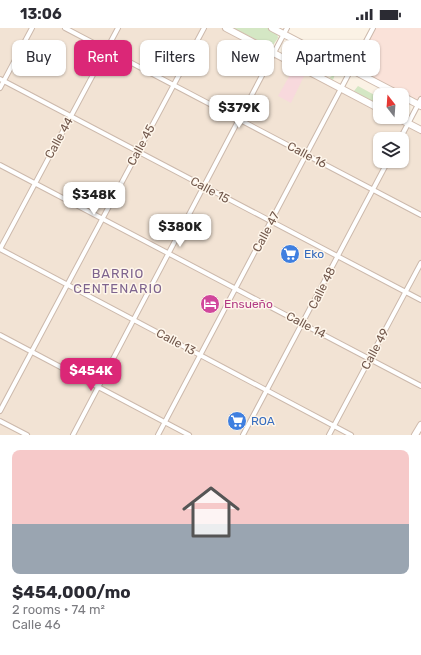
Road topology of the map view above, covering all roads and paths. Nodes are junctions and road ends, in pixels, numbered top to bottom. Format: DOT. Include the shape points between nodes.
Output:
graph roads {
  1 [pos="32,28"];
  2 [pos="65,28"];
  3 [pos="118,28"];
  4 [pos="204,28"];
  5 [pos="226,28"];
  6 [pos="272,28"];
  7 [pos="287,28"];
  8 [pos="373,28"];
  9 [pos="284,35"];
  10 [pos="87,40"];
  11 [pos="111,40"];
  12 [pos="248,40"];
  13 [pos="294,40"];
  14 [pos="367,40"];
  15 [pos="274,54"];
  16 [pos="132,64"];
  17 [pos="92,76"];
  18 [pos="262,76"];
  19 [pos="348,76"];
  20 [pos="363,76"];
  21 [pos="2,80"];
  22 [pos="173,85"];
  23 [pos="0,88"];
  24 [pos="341,88"];
  25 [pos="386,88"];
  26 [pos="409,99"];
  27 [pos="420,103"];
  28 [pos="373,105"];
  29 [pos="71,116"];
  30 [pos="239,120"];
  31 [pos="409,121"];
  32 [pos="409,124"];
  33 [pos="421,130"];
  34 [pos="138,152"];
  35 [pos="306,154"];
  36 [pos="0,165"];
  37 [pos="384,168"];
  38 [pos="34,183"];
  39 [pos="204,186"];
  40 [pos="373,190"];
  41 [pos="421,215"];
  42 [pos="102,218"];
  43 [pos="271,222"];
  44 [pos="0,249"];
  45 [pos="168,253"];
  46 [pos="338,256"];
  47 [pos="421,263"];
  48 [pos="67,284"];
  49 [pos="236,288"];
  50 [pos="405,292"];
  51 [pos="421,300"];
  52 [pos="134,320"];
  53 [pos="303,323"];
  54 [pos="0,335"];
  55 [pos="31,352"];
  56 [pos="201,355"];
  57 [pos="370,359"];
  58 [pos="421,386"];
  59 [pos="98,387"];
  60 [pos="267,390"];
  61 [pos="0,411"];
  62 [pos="0,420"];
  63 [pos="165,422"];
  64 [pos="421,425"];
  65 [pos="334,426"];
  66 [pos="28,435"];
  67 [pos="73,435"];
  68 [pos="158,435"];
  69 [pos="189,435"];
  70 [pos="243,435"];
  71 [pos="329,435"];
  72 [pos="351,435"];
  73 [pos="415,435"];
  1 -- 21 [label="street"];
  2 -- 10 [label="street, Calle 16"];
  3 -- 11 [label="street, Calle 44"];
  4 -- 22 [label="street, Calle 45"];
  5 -- 12 [label="main road"];
  6 -- 9 [label="main road"];
  7 -- 9 [label="street"];
  8 -- 14 [label="street, Calle 47"];
  9 -- 13 [label="main road"];
  9 -- 15 [label="street"];
  15 -- 24 [label="main road"];
  16 -- 22 [label="street, Calle 16"];
  17 -- 29 [label="street, Calle 44"];
  18 -- 30 [label="street"];
  19 -- 24 [label="street, Calle 47"];
  20 -- 25 [label="main road"];
  21 -- 23 [label="street"];
  21 -- 29 [label="street, Calle 15"];
  22 -- 30 [label="street, Calle 16"];
  22 -- 34 [label="street, Calle 45"];
  24 -- 28 [label="main road"];
  24 -- 35 [label="street, Calle 47"];
  26 -- 27 [label="main road"];
  27 -- 31 [label="street"];
  29 -- 34 [label="street, Calle 15"];
  29 -- 38 [label="street, Calle 44"];
  30 -- 35 [label="street, Calle 16"];
  30 -- 39 [label="street"];
  32 -- 33 [label="main road"];
  34 -- 39 [label="street, Calle 15"];
  34 -- 42 [label="street, Calle 45"];
  35 -- 40 [label="street, Calle 16"];
  35 -- 43 [label="street, Calle 47"];
  36 -- 38 [label="street, Calle 14"];
  37 -- 40 [label="street, Calle 48"];
  38 -- 42 [label="street, Calle 14"];
  38 -- 44 [label="street, Calle 44"];
  39 -- 43 [label="street, Calle 15"];
  39 -- 45 [label="street"];
  40 -- 41 [label="street, Calle 16"];
  40 -- 46 [label="street, Calle 48"];
  42 -- 45 [label="street, Calle 14"];
  42 -- 48 [label="street, Calle 45"];
  43 -- 46 [label="street, Calle 15"];
  43 -- 49 [label="street, Calle 47"];
  44 -- 48 [label="street, Calle 13"];
  45 -- 49 [label="street, Calle 14"];
  45 -- 52 [label="street"];
  46 -- 50 [label="street, Calle 15"];
  46 -- 53 [label="street, Calle 48"];
  47 -- 50 [label="street, Calle 49"];
  48 -- 52 [label="street, Calle 13"];
  48 -- 55 [label="street, Calle 45"];
  49 -- 53 [label="street, Calle 14"];
  49 -- 56 [label="street, Calle 47"];
  50 -- 51 [label="street, Calle 15"];
  50 -- 57 [label="street, Calle 49"];
  52 -- 56 [label="street, Calle 13"];
  52 -- 59 [label="street"];
  53 -- 57 [label="street, Calle 14"];
  53 -- 60 [label="street, Calle 48"];
  54 -- 55 [label="street"];
  55 -- 59 [label="street"];
  55 -- 61 [label="street, Calle 45"];
  56 -- 60 [label="street, Calle 13"];
  56 -- 63 [label="street, Calle 47"];
  57 -- 58 [label="street, Calle 14"];
  57 -- 65 [label="street, Calle 49"];
  59 -- 63 [label="street"];
  59 -- 67 [label="street"];
  60 -- 65 [label="street, Calle 13"];
  60 -- 70 [label="street, Calle 48"];
  62 -- 66 [label="street"];
  63 -- 68 [label="street, Calle 47"];
  63 -- 69 [label="street"];
  64 -- 73 [label="main road"];
  65 -- 71 [label="street, Calle 49"];
  65 -- 72 [label="street, Calle 13"];
}
